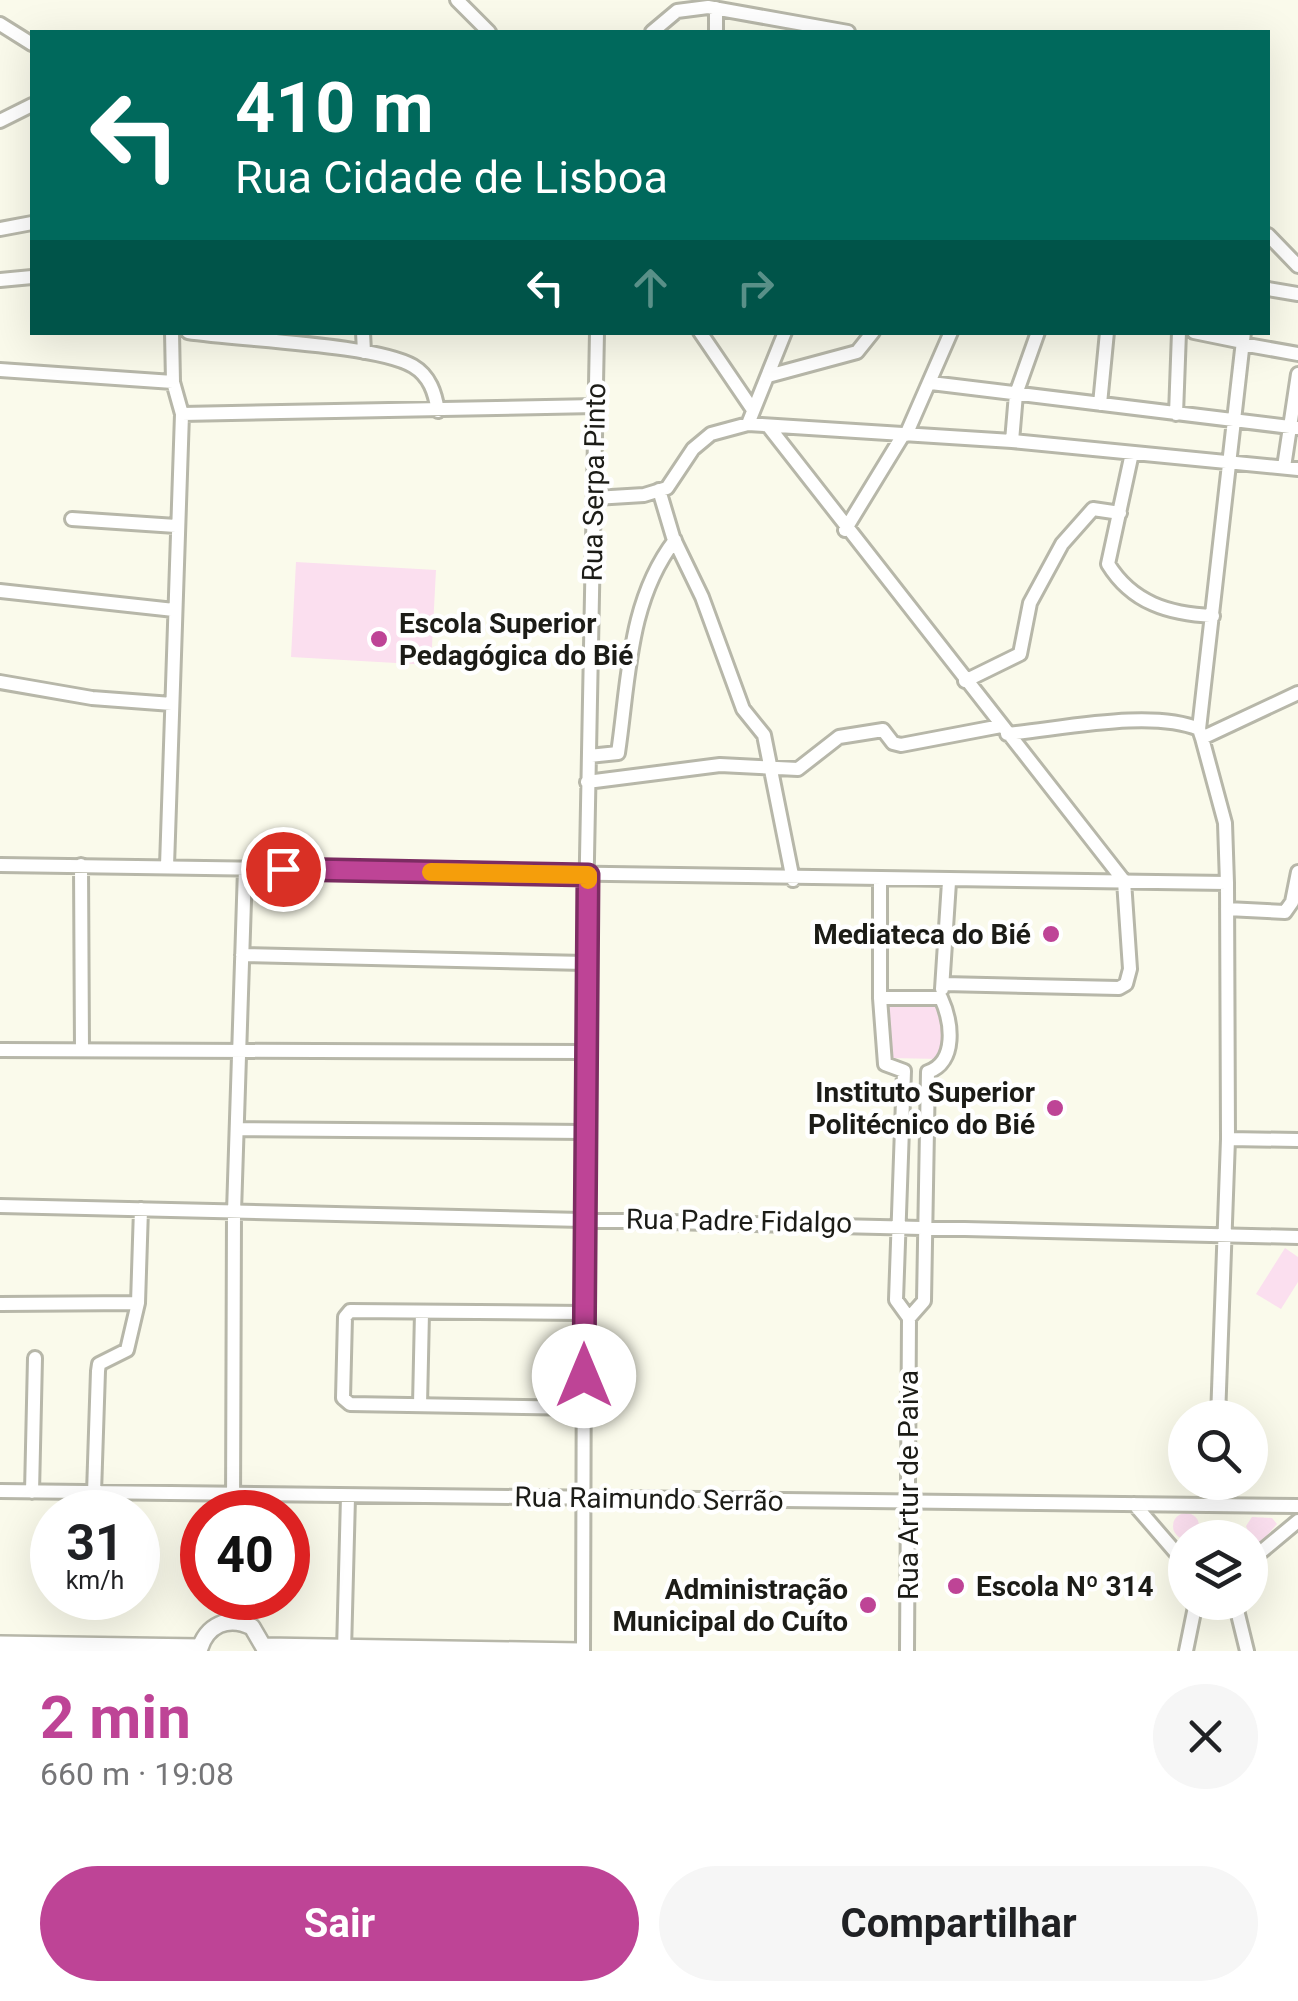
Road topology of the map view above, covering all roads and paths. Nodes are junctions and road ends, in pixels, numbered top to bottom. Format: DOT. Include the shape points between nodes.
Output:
graph roads {
  1 [pos="458,0"];
  2 [pos="716,8"];
  3 [pos="0,24"];
  4 [pos="488,30"];
  5 [pos="654,30"];
  6 [pos="716,30"];
  7 [pos="837,30"];
  8 [pos="30,43"];
  9 [pos="30,106"];
  10 [pos="0,121"];
  11 [pos="0,211"];
  12 [pos="30,223"];
  13 [pos="2,229"];
  14 [pos="1270,238"];
  15 [pos="1298,266"];
  16 [pos="30,277"];
  17 [pos="0,280"];
  18 [pos="1270,289"];
  19 [pos="1298,294"];
  20 [pos="172,335"];
  21 [pos="214,335"];
  22 [pos="364,335"];
  23 [pos="596,335"];
  24 [pos="702,335"];
  25 [pos="784,335"];
  26 [pos="871,335"];
  27 [pos="949,335"];
  28 [pos="1037,335"];
  29 [pos="1107,335"];
  30 [pos="1179,335"];
  31 [pos="1215,335"];
  32 [pos="1243,339"];
  33 [pos="364,352"];
  34 [pos="1298,354"];
  35 [pos="0,370"];
  36 [pos="1298,374"];
  37 [pos="768,376"];
  38 [pos="173,382"];
  39 [pos="931,383"];
  40 [pos="1016,394"];
  41 [pos="1100,404"];
  42 [pos="596,406"];
  43 [pos="438,411"];
  44 [pos="182,414"];
  45 [pos="1176,414"];
  46 [pos="751,417"];
  47 [pos="1234,423"];
  48 [pos="769,427"];
  49 [pos="1294,428"];
  50 [pos="905,435"];
  51 [pos="1012,441"];
  52 [pos="1132,453"];
  53 [pos="1231,463"];
  54 [pos="1291,468"];
  55 [pos="659,490"];
  56 [pos="595,498"];
  57 [pos="1120,513"];
  58 [pos="72,518"];
  59 [pos="176,526"];
  60 [pos="845,530"];
  61 [pos="674,540"];
  62 [pos="0,591"];
  63 [pos="174,610"];
  64 [pos="1212,616"];
  65 [pos="965,680"];
  66 [pos="0,682"];
  67 [pos="1298,693"];
  68 [pos="172,704"];
  69 [pos="1004,730"];
  70 [pos="1201,734"];
  71 [pos="589,756"];
  72 [pos="772,771"];
  73 [pos="587,782"];
  74 [pos="81,865"];
  75 [pos="0,866"];
  76 [pos="168,866"];
  77 [pos="245,868"];
  78 [pos="1298,872"];
  79 [pos="588,875"];
  80 [pos="793,880"];
  81 [pos="880,880"];
  82 [pos="949,882"];
  83 [pos="1124,882"];
  84 [pos="1227,883"];
  85 [pos="1228,909"];
  86 [pos="242,955"];
  87 [pos="585,963"];
  88 [pos="942,991"];
  89 [pos="880,998"];
  90 [pos="240,1049"];
  91 [pos="0,1050"];
  92 [pos="82,1050"];
  93 [pos="584,1052"];
  94 [pos="904,1070"];
  95 [pos="928,1072"];
  96 [pos="237,1129"];
  97 [pos="584,1132"];
  98 [pos="1228,1139"];
  99 [pos="1298,1140"];
  100 [pos="0,1206"];
  101 [pos="141,1209"];
  102 [pos="234,1212"];
  103 [pos="584,1218"];
  104 [pos="898,1225"];
  105 [pos="927,1225"];
  106 [pos="1222,1234"];
  107 [pos="1298,1238"];
  108 [pos="138,1303"];
  109 [pos="0,1304"];
  110 [pos="422,1312"];
  111 [pos="583,1313"];
  112 [pos="909,1318"];
  113 [pos="35,1358"];
  114 [pos="1218,1400"];
  115 [pos="420,1405"];
  116 [pos="584,1408"];
  117 [pos="32,1490"];
  118 [pos="94,1490"];
  119 [pos="234,1490"];
  120 [pos="0,1491"];
  121 [pos="30,1492"];
  122 [pos="310,1496"];
  123 [pos="348,1496"];
  124 [pos="585,1498"];
  125 [pos="1216,1500"];
  126 [pos="907,1501"];
  127 [pos="1134,1504"];
  128 [pos="1216,1505"];
  129 [pos="1298,1506"];
  130 [pos="1298,1520"];
  131 [pos="1168,1543"];
  132 [pos="1268,1546"];
  133 [pos="1192,1620"];
  134 [pos="1239,1620"];
  135 [pos="230,1621"];
  136 [pos="3,1647"];
  137 [pos="115,1648"];
  138 [pos="266,1648"];
  139 [pos="200,1649"];
  140 [pos="344,1649"];
  141 [pos="461,1650"];
  142 [pos="582,1651"];
  143 [pos="907,1651"];
  144 [pos="1186,1651"];
  145 [pos="1247,1651"];
  1 -- 4 [label="street"];
  2 -- 5 [label="street" via="676,12"];
  2 -- 6 [label="street"];
  2 -- 7 [label="street"];
  3 -- 8 [label="street"];
  9 -- 10 [label="street"];
  11 -- 13 [label="street"];
  12 -- 13 [label="street"];
  14 -- 15 [label="street"];
  16 -- 17 [label="street"];
  18 -- 19 [label="street"];
  20 -- 38 [label="street"];
  21 -- 33 [label="street"];
  22 -- 33 [label="street"];
  23 -- 42 [label="street, Rua Serpa Pinto"];
  24 -- 46 [label="street"];
  25 -- 37 [label="street"];
  26 -- 37 [label="street" via="857,352"];
  27 -- 39 [label="street"];
  28 -- 40 [label="street"];
  29 -- 41 [label="street"];
  30 -- 45 [label="street"];
  31 -- 32 [label="street"];
  32 -- 34 [label="street"];
  32 -- 47 [label="street"];
  33 -- 43 [label="street" via="422,372"];
  35 -- 38 [label="street"];
  36 -- 49 [label="street"];
  37 -- 46 [label="street"];
  38 -- 44 [label="street"];
  39 -- 40 [label="street"];
  39 -- 50 [label="street"];
  40 -- 41 [label="street"];
  40 -- 51 [label="street"];
  41 -- 45 [label="street"];
  42 -- 43 [label="street"];
  42 -- 56 [label="street, Rua Serpa Pinto"];
  43 -- 44 [label="street"];
  44 -- 59 [label="street"];
  45 -- 47 [label="street"];
  46 -- 48 [label="street"];
  46 -- 55 [label="street" via="711,434"];
  47 -- 49 [label="street"];
  47 -- 53 [label="street"];
  48 -- 50 [label="street"];
  48 -- 60 [label="street"];
  49 -- 54 [label="street"];
  50 -- 51 [label="street"];
  50 -- 60 [label="street"];
  51 -- 52 [label="street"];
  52 -- 53 [label="street"];
  52 -- 57 [label="street"];
  53 -- 54 [label="street"];
  53 -- 64 [label="street"];
  55 -- 56 [label="street"];
  55 -- 61 [label="street"];
  56 -- 71 [label="street, Rua Serpa Pinto"];
  57 -- 64 [label="street" via="1108,561 1118,580 1162,611"];
  57 -- 65 [label="street" via="1094,509 1062,544 1026,613 1020,654"];
  58 -- 59 [label="street"];
  59 -- 63 [label="street"];
  60 -- 65 [label="street"];
  61 -- 71 [label="street" via="657,562 637,613 618,753"];
  61 -- 72 [label="street" via="744,709 764,734"];
  62 -- 63 [label="street"];
  63 -- 68 [label="street"];
  64 -- 70 [label="street"];
  65 -- 69 [label="street"];
  66 -- 68 [label="street"];
  67 -- 70 [label="street"];
  68 -- 76 [label="street"];
  69 -- 70 [label="street" via="1147,721"];
  69 -- 72 [label="street" via="901,745 883,730 849,734 804,767"];
  69 -- 83 [label="street"];
  70 -- 84 [label="street" via="1226,823"];
  71 -- 73 [label="street, Rua Serpa Pinto"];
  72 -- 73 [label="street" via="720,765"];
  72 -- 80 [label="street"];
  73 -- 79 [label="street, Rua Serpa Pinto"];
  74 -- 75 [label="street"];
  74 -- 76 [label="street"];
  74 -- 92 [label="street"];
  76 -- 77 [label="street"];
  77 -- 79 [label="street"];
  77 -- 86 [label="street"];
  78 -- 85 [label="street" via="1285,912"];
  79 -- 80 [label="street"];
  79 -- 87 [label="street, Rua Serpa Pinto"];
  80 -- 81 [label="street"];
  81 -- 82 [label="street"];
  81 -- 89 [label="street"];
  82 -- 83 [label="street"];
  82 -- 88 [label="street"];
  83 -- 84 [label="street"];
  83 -- 88 [label="street" via="1126,984"];
  84 -- 85 [label="street"];
  85 -- 98 [label="street"];
  86 -- 87 [label="street"];
  86 -- 90 [label="street"];
  87 -- 93 [label="street, Rua Serpa Pinto"];
  88 -- 89 [label="street"];
  88 -- 95 [label="street" via="947,1059"];
  89 -- 94 [label="street" via="885,1064"];
  90 -- 92 [label="street"];
  90 -- 93 [label="street"];
  90 -- 96 [label="street"];
  91 -- 92 [label="street"];
  93 -- 97 [label="street, Rua Serpa Pinto"];
  94 -- 95 [label="street"];
  94 -- 104 [label="street"];
  95 -- 105 [label="street"];
  96 -- 97 [label="street"];
  96 -- 102 [label="street"];
  97 -- 103 [label="street, Rua Serpa Pinto"];
  98 -- 99 [label="street"];
  98 -- 106 [label="street"];
  100 -- 101 [label="street, Rua Padre Fidalgo"];
  101 -- 102 [label="street, Rua Padre Fidalgo"];
  101 -- 108 [label="street"];
  102 -- 103 [label="street, Rua Padre Fidalgo"];
  102 -- 119 [label="street"];
  103 -- 104 [label="street, Rua Padre Fidalgo"];
  103 -- 111 [label="street, Rua Serpa Pinto"];
  104 -- 105 [label="street, Rua Padre Fidalgo"];
  104 -- 112 [label="street" via="896,1300"];
  105 -- 106 [label="street, Rua Padre Fidalgo"];
  105 -- 112 [label="street" via="924,1301"];
  106 -- 107 [label="street, Rua Padre Fidalgo"];
  106 -- 114 [label="street"];
  108 -- 109 [label="street"];
  108 -- 118 [label="street" via="127,1350 98,1371"];
  110 -- 111 [label="street"];
  110 -- 115 [label="street"];
  110 -- 115 [label="street" via="346,1313 343,1398 350,1404"];
  111 -- 116 [label="street, Rua Serpa Pinto"];
  112 -- 126 [label="street, Rua Artur de Paiva"];
  113 -- 117 [label="street"];
  115 -- 116 [label="street"];
  116 -- 124 [label="street, Rua Serpa Pinto"];
  120 -- 121 [label="street, Rua Raimundo Serrão"];
  122 -- 123 [label="street, Rua Raimundo Serrão"];
  123 -- 124 [label="street, Rua Raimundo Serrão"];
  123 -- 140 [label="street"];
  124 -- 126 [label="street, Rua Raimundo Serrão"];
  124 -- 142 [label="street, Rua Serpa Pinto"];
  125 -- 128 [label="street"];
  126 -- 127 [label="street, Rua Raimundo Serrão"];
  126 -- 143 [label="street, Rua Artur de Paiva"];
  127 -- 128 [label="street, Rua Raimundo Serrão"];
  127 -- 131 [label="street"];
  128 -- 129 [label="street, Rua Raimundo Serrão"];
  130 -- 132 [label="street"];
  133 -- 144 [label="street"];
  134 -- 145 [label="street"];
  135 -- 138 [label="main road" via="252,1627"];
  135 -- 139 [label="main road" via="210,1629"];
  136 -- 137 [label="main road"];
  137 -- 139 [label="main road"];
  138 -- 140 [label="main road"];
  140 -- 141 [label="main road"];
  141 -- 142 [label="main road"];
}
